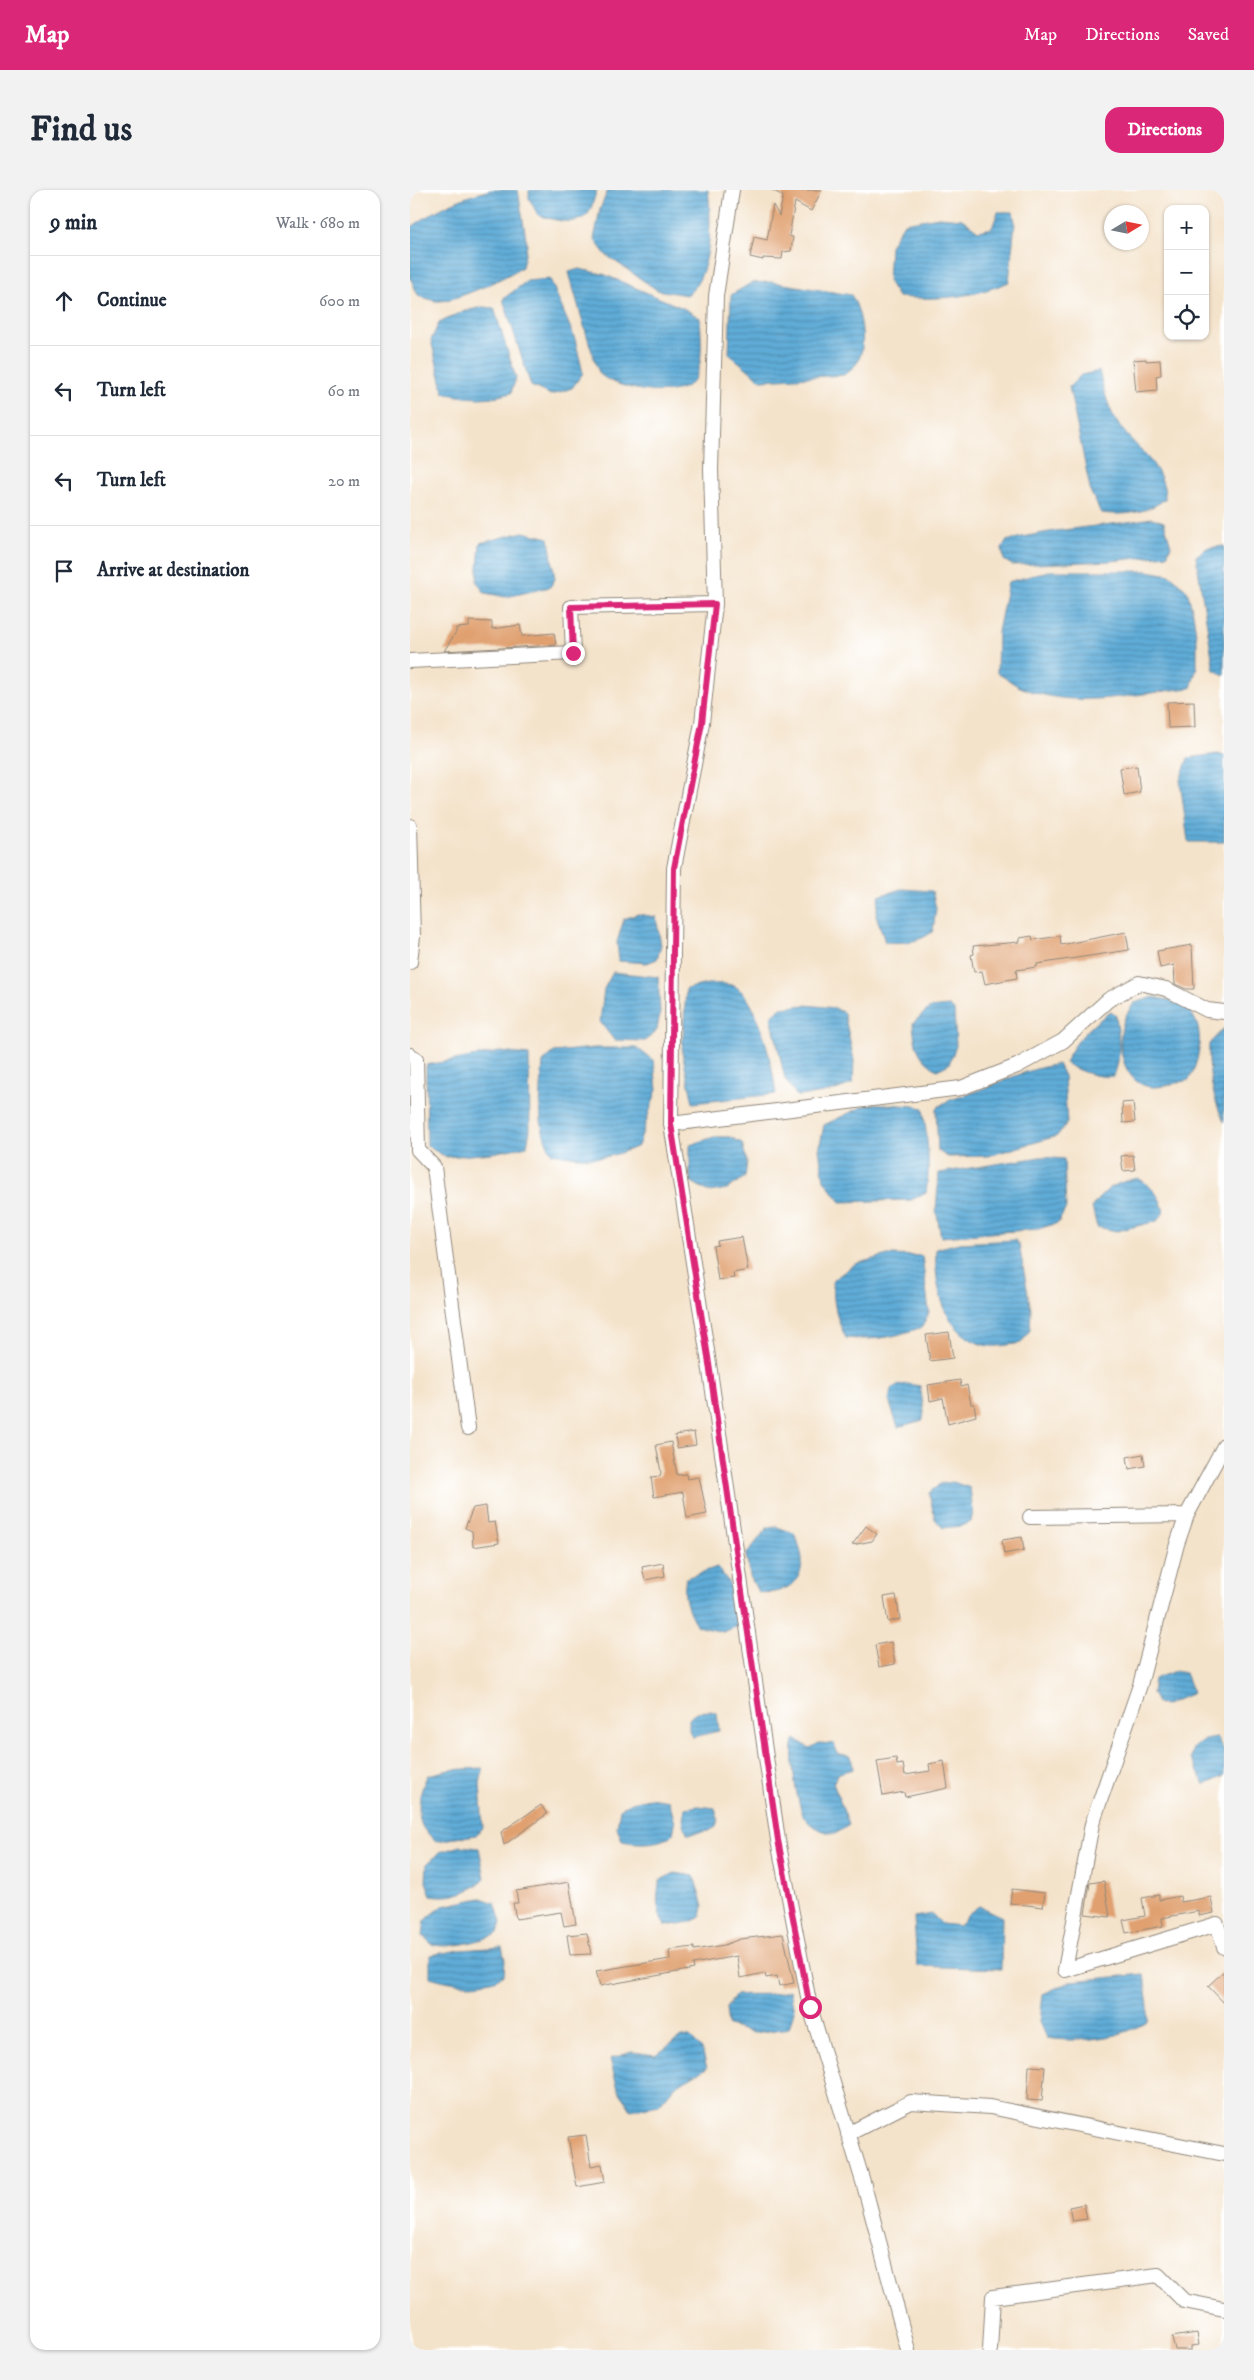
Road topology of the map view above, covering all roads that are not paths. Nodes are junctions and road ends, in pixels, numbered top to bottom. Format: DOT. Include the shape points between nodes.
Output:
graph roads {
  1 [pos="732,190"];
  2 [pos="715,604"];
  3 [pos="410,661"];
  4 [pos="410,826"];
  5 [pos="410,962"];
  6 [pos="1224,1012"];
  7 [pos="410,1054"];
  8 [pos="671,1124"];
  9 [pos="468,1428"];
  10 [pos="1224,1446"];
  11 [pos="1188,1515"];
  12 [pos="1030,1517"];
  13 [pos="1224,1947"];
  14 [pos="848,2134"];
  15 [pos="1224,2154"];
  16 [pos="1224,2309"];
  17 [pos="908,2350"];
  18 [pos="990,2350"];
  1 -- 2 [label="street" via="716,296 711,468"];
  2 -- 3 [label="street" via="571,607 573,653"];
  2 -- 8 [label="street" via="702,723 674,868"];
  4 -- 5 [label="street" via="413,936"];
  6 -- 8 [label="street" via="1207,1010 1166,989 1139,983 1108,1000 1063,1040 1017,1066 961,1088"];
  7 -- 9 [label="street" via="416,1059 418,1150 434,1167"];
  8 -- 14 [label="street" via="778,1840 810,2007"];
  10 -- 11 [label="street"];
  11 -- 12 [label="street"];
  11 -- 13 [label="street" via="1177,1544 1140,1685 1092,1824 1065,1970 1217,1924"];
  14 -- 15 [label="street" via="911,2102 990,2107"];
  14 -- 17 [label="street"];
  16 -- 18 [label="street" via="1184,2302 1158,2275 993,2297"];
}
